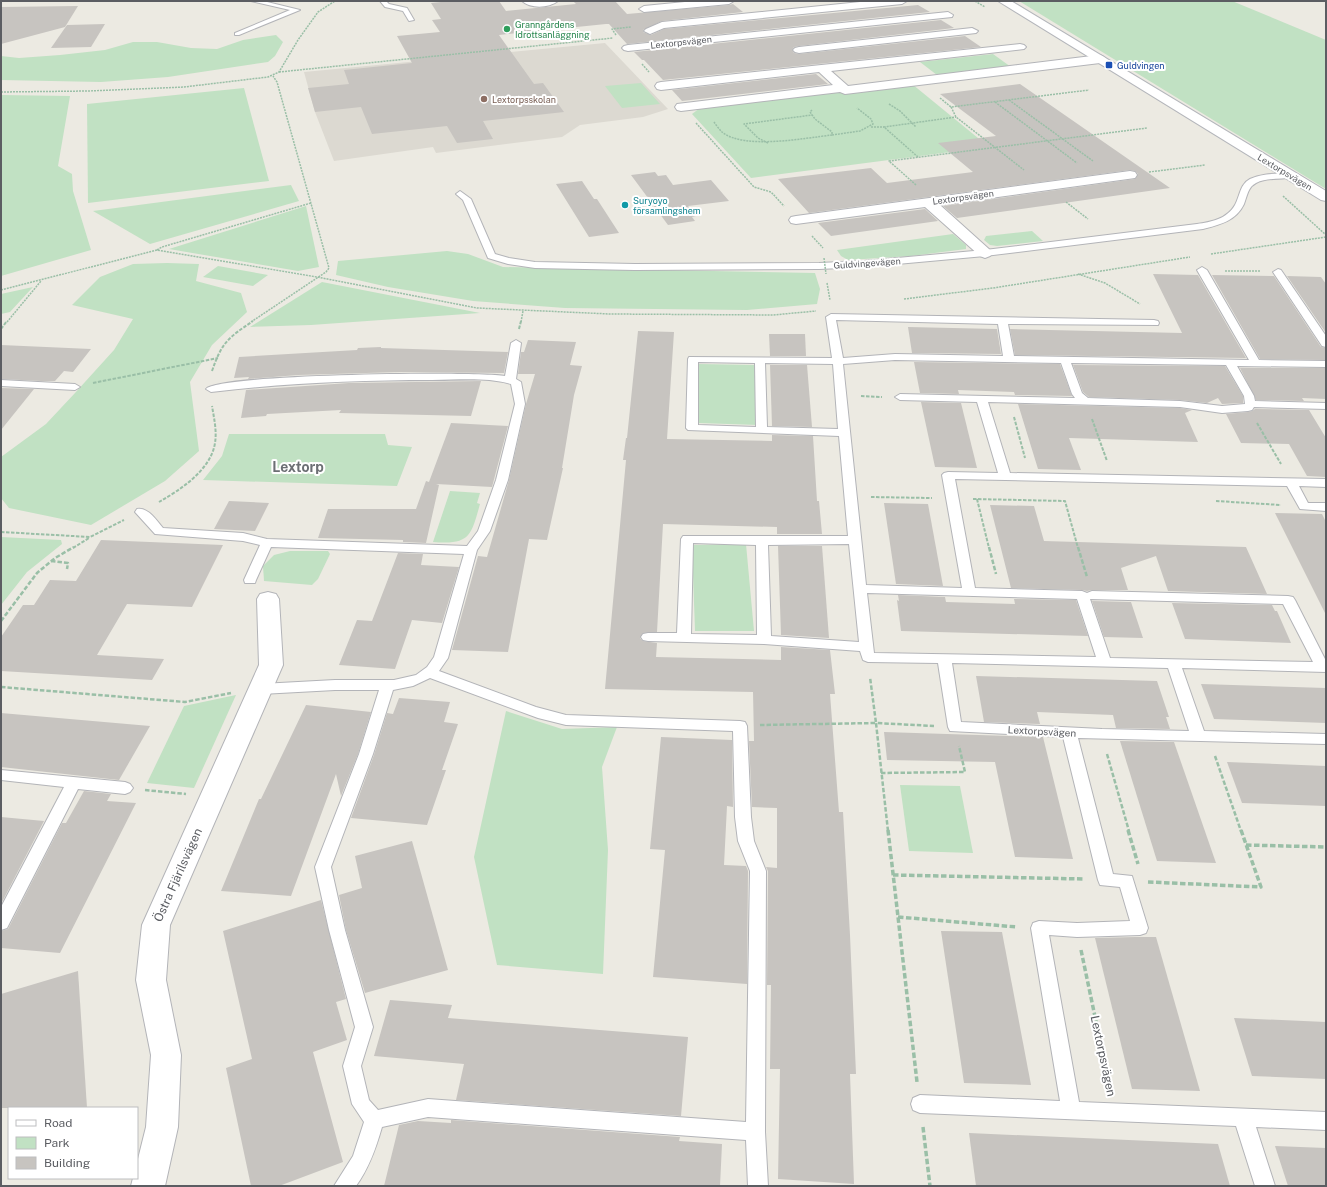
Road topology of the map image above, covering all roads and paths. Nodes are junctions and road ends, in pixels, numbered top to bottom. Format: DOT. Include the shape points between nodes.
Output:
graph roads {
  1 [pos="254,1"];
  2 [pos="333,1"];
  3 [pos="382,1"];
  4 [pos="526,1"];
  5 [pos="555,1"];
  6 [pos="729,1"];
  7 [pos="902,1"];
  8 [pos="1003,1"];
  9 [pos="932,4"];
  10 [pos="644,9"];
  11 [pos="948,15"];
  12 [pos="411,20"];
  13 [pos="662,25"];
  14 [pos="650,31"];
  15 [pos="972,31"];
  16 [pos="237,34"];
  17 [pos="1020,47"];
  18 [pos="628,48"];
  19 [pos="999,49"];
  20 [pos="799,50"];
  21 [pos="1100,60"];
  22 [pos="822,68"];
  23 [pos="1029,69"];
  24 [pos="278,72"];
  25 [pos="273,76"];
  26 [pos="919,81"];
  27 [pos="662,86"];
  28 [pos="843,88"];
  29 [pos="828,90"];
  30 [pos="1089,90"];
  31 [pos="1,92"];
  32 [pos="1009,100"];
  33 [pos="737,101"];
  34 [pos="994,102"];
  35 [pos="681,107"];
  36 [pos="951,107"];
  37 [pos="812,115"];
  38 [pos="956,117"];
  39 [pos="912,123"];
  40 [pos="870,127"];
  41 [pos="884,127"];
  42 [pos="916,127"];
  43 [pos="1147,128"];
  44 [pos="832,135"];
  45 [pos="1062,139"];
  46 [pos="1047,141"];
  47 [pos="768,143"];
  48 [pos="994,147"];
  49 [pos="918,157"];
  50 [pos="1205,165"];
  51 [pos="1130,175"];
  52 [pos="1290,175"];
  53 [pos="1115,177"];
  54 [pos="1099,179"];
  55 [pos="1045,186"];
  56 [pos="460,194"];
  57 [pos="1326,197"];
  58 [pos="931,202"];
  59 [pos="311,203"];
  60 [pos="1088,219"];
  61 [pos="796,220"];
  62 [pos="157,250"];
  63 [pos="985,253"];
  64 [pos="1202,270"];
  65 [pos="1278,272"];
  66 [pos="41,281"];
  67 [pos="830,302"];
  68 [pos="1002,321"];
  69 [pos="1154,323"];
  70 [pos="1,329"];
  71 [pos="516,343"];
  72 [pos="1326,344"];
  73 [pos="218,358"];
  74 [pos="1009,359"];
  75 [pos="760,360"];
  76 [pos="838,360"];
  77 [pos="1066,360"];
  78 [pos="1230,363"];
  79 [pos="1256,363"];
  80 [pos="1326,364"];
  81 [pos="510,380"];
  82 [pos="1,383"];
  83 [pos="75,387"];
  84 [pos="211,389"];
  85 [pos="840,395"];
  86 [pos="900,397"];
  87 [pos="982,400"];
  88 [pos="1010,401"];
  89 [pos="1086,402"];
  90 [pos="1249,406"];
  91 [pos="1326,406"];
  92 [pos="762,430"];
  93 [pos="844,433"];
  94 [pos="1004,477"];
  95 [pos="1030,477"];
  96 [pos="1113,479"];
  97 [pos="1291,482"];
  98 [pos="1326,484"];
  99 [pos="850,496"];
  100 [pos="953,498"];
  101 [pos="977,499"];
  102 [pos="1326,507"];
  103 [pos="140,512"];
  104 [pos="1,532"];
  105 [pos="90,537"];
  106 [pos="854,540"];
  107 [pos="762,541"];
  108 [pos="267,543"];
  109 [pos="471,550"];
  110 [pos="51,561"];
  111 [pos="67,569"];
  112 [pos="860,589"];
  113 [pos="259,590"];
  114 [pos="969,592"];
  115 [pos="1000,592"];
  116 [pos="1092,595"];
  117 [pos="1,621"];
  118 [pos="648,637"];
  119 [pos="684,639"];
  120 [pos="764,640"];
  121 [pos="867,652"];
  122 [pos="944,659"];
  123 [pos="1105,662"];
  124 [pos="1174,664"];
  125 [pos="1324,667"];
  126 [pos="430,673"];
  127 [pos="387,686"];
  128 [pos="1,687"];
  129 [pos="261,689"];
  130 [pos="876,723"];
  131 [pos="740,726"];
  132 [pos="955,727"];
  133 [pos="1069,732"];
  134 [pos="1102,734"];
  135 [pos="1203,736"];
  136 [pos="1326,739"];
  137 [pos="881,773"];
  138 [pos="1,775"];
  139 [pos="74,782"];
  140 [pos="125,788"];
  141 [pos="213,796"];
  142 [pos="1246,845"];
  143 [pos="1326,847"];
  144 [pos="893,875"];
  145 [pos="1106,880"];
  146 [pos="1134,881"];
  147 [pos="898,918"];
  148 [pos="1,923"];
  149 [pos="1038,928"];
  150 [pos="1077,930"];
  151 [pos="920,1104"];
  152 [pos="1071,1110"];
  153 [pos="1115,1112"];
  154 [pos="1243,1117"];
  155 [pos="374,1120"];
  156 [pos="1326,1121"];
  157 [pos="755,1132"];
  158 [pos="148,1186"];
  159 [pos="344,1186"];
  160 [pos="758,1186"];
  161 [pos="930,1186"];
  162 [pos="1265,1186"];
  1 -- 16 [label="lane" via="297,10"];
  2 -- 24 [label="path" via="318,12"];
  3 -- 12 [label="lane" via="387,6 405,10"];
  4 -- 5 [label="lane" via="536,4"];
  6 -- 10 [label="street"];
  7 -- 13 [label="street, Lextorpsvägen"];
  8 -- 21 [label="street, Lextorpsvägen"];
  9 -- 11 [label="street"];
  11 -- 15 [label="street"];
  11 -- 18 [label="street, Lextorpsvägen"];
  13 -- 14 [label="street, Lextorpsvägen"];
  13 -- 24 [label="path" via="612,29 619,38"];
  15 -- 19 [label="street"];
  15 -- 20 [label="street"];
  17 -- 19 [label="street"];
  18 -- 27 [label="path"];
  19 -- 22 [label="street"];
  19 -- 23 [label="street"];
  21 -- 23 [label="street"];
  21 -- 52 [label="street, Lextorpsvägen"];
  22 -- 27 [label="street"];
  22 -- 28 [label="street"];
  23 -- 26 [label="street"];
  24 -- 25 [label="path"];
  25 -- 31 [label="path" via="184,87"];
  25 -- 59 [label="path" via="277,82"];
  26 -- 28 [label="street" via="845,90"];
  26 -- 36 [label="path"];
  28 -- 29 [label="street"];
  29 -- 33 [label="street"];
  29 -- 37 [label="path" via="827,96 810,112"];
  29 -- 40 [label="path" via="839,94 871,119 873,124"];
  30 -- 32 [label="path"];
  32 -- 34 [label="path"];
  32 -- 45 [label="path"];
  33 -- 35 [label="street"];
  33 -- 47 [label="path" via="711,117 717,129 734,138"];
  34 -- 36 [label="path"];
  34 -- 46 [label="path"];
  35 -- 61 [label="path" via="754,187 771,192"];
  36 -- 38 [label="path"];
  37 -- 44 [label="path" via="832,132"];
  37 -- 47 [label="path" via="744,124 758,138"];
  38 -- 39 [label="path"];
  38 -- 48 [label="path"];
  39 -- 41 [label="path"];
  39 -- 42 [label="path"];
  40 -- 41 [label="path"];
  40 -- 44 [label="path"];
  41 -- 49 [label="path"];
  43 -- 45 [label="path"];
  44 -- 47 [label="path"];
  45 -- 46 [label="path"];
  45 -- 53 [label="path"];
  46 -- 48 [label="path"];
  46 -- 54 [label="path"];
  48 -- 49 [label="path"];
  48 -- 55 [label="path"];
  49 -- 58 [label="path" via="889,161"];
  50 -- 51 [label="path"];
  51 -- 53 [label="street, Lextorpsvägen"];
  52 -- 57 [label="street, Lextorpsvägen"];
  52 -- 63 [label="lane, Guldvingevägen" via="1252,181 1247,185 1238,207 1232,214 1215,224"];
  53 -- 54 [label="street, Lextorpsvägen"];
  54 -- 55 [label="street, Lextorpsvägen"];
  55 -- 58 [label="street, Lextorpsvägen"];
  55 -- 60 [label="path"];
  56 -- 63 [label="lane, Guldvingevägen" via="467,198 491,256 535,265 819,266"];
  58 -- 61 [label="street, Lextorpsvägen"];
  58 -- 63 [label="street"];
  59 -- 62 [label="path"];
  59 -- 73 [label="path" via="329,268 232,335"];
  61 -- 67 [label="path, bridge" via="823,248"];
  64 -- 65 [label="path"];
  64 -- 79 [label="lane"];
  65 -- 72 [label="lane"];
  66 -- 70 [label="path"];
  68 -- 69 [label="lane"];
  68 -- 74 [label="lane"];
  68 -- 76 [label="lane" via="831,317"];
  71 -- 81 [label="lane"];
  73 -- 83 [label="path"];
  73 -- 84 [label="path" via="211,374"];
  74 -- 76 [label="lane" via="895,357"];
  74 -- 77 [label="lane"];
  75 -- 76 [label="lane"];
  75 -- 92 [label="lane"];
  75 -- 92 [label="lane" via="693,359 692,428"];
  76 -- 85 [label="lane"];
  77 -- 78 [label="lane"];
  77 -- 89 [label="lane" via="1077,394"];
  78 -- 79 [label="lane"];
  78 -- 90 [label="lane" via="1249,396"];
  79 -- 80 [label="lane"];
  81 -- 84 [label="lane" via="359,377 292,380"];
  81 -- 109 [label="lane" via="516,382 520,404 514,432 502,480 484,531"];
  82 -- 83 [label="lane"];
  84 -- 103 [label="path" via="216,435 214,450 197,474 162,500"];
  85 -- 86 [label="path"];
  85 -- 93 [label="lane"];
  86 -- 87 [label="lane"];
  87 -- 88 [label="lane"];
  87 -- 94 [label="lane"];
  88 -- 89 [label="lane"];
  88 -- 95 [label="path"];
  89 -- 90 [label="lane" via="1180,404 1205,410 1232,410"];
  89 -- 96 [label="path"];
  90 -- 91 [label="lane"];
  90 -- 97 [label="path"];
  92 -- 93 [label="lane"];
  93 -- 99 [label="lane"];
  94 -- 95 [label="lane"];
  94 -- 100 [label="lane" via="948,475"];
  95 -- 96 [label="lane"];
  96 -- 97 [label="lane"];
  97 -- 98 [label="lane"];
  97 -- 102 [label="lane" via="1304,506"];
  99 -- 100 [label="path"];
  99 -- 106 [label="lane"];
  100 -- 101 [label="path"];
  100 -- 114 [label="lane"];
  101 -- 115 [label="path"];
  101 -- 116 [label="path" via="1065,501"];
  103 -- 105 [label="path"];
  103 -- 108 [label="lane" via="159,531 243,538"];
  104 -- 105 [label="path"];
  105 -- 110 [label="path"];
  106 -- 107 [label="lane"];
  106 -- 112 [label="lane"];
  107 -- 119 [label="lane" via="687,539"];
  107 -- 120 [label="lane"];
  108 -- 109 [label="lane"];
  108 -- 113 [label="lane"];
  109 -- 126 [label="lane" via="441,658"];
  110 -- 111 [label="path" via="68,563"];
  110 -- 117 [label="path" via="37,573"];
  112 -- 114 [label="lane"];
  112 -- 121 [label="lane"];
  113 -- 129 [label="street, Östra Fjärilsvägen" via="271,665"];
  114 -- 115 [label="lane"];
  115 -- 123 [label="lane" via="1082,595"];
  116 -- 125 [label="lane" via="1288,600"];
  118 -- 119 [label="lane"];
  119 -- 120 [label="lane"];
  120 -- 121 [label="lane"];
  121 -- 122 [label="lane"];
  121 -- 130 [label="path"];
  122 -- 123 [label="lane"];
  122 -- 132 [label="lane"];
  123 -- 124 [label="lane"];
  124 -- 125 [label="lane"];
  124 -- 135 [label="lane"];
  126 -- 127 [label="lane" via="419,679"];
  126 -- 131 [label="lane" via="548,716 566,720"];
  127 -- 129 [label="lane" via="336,684"];
  127 -- 155 [label="lane" via="366,754 323,867 337,930 364,1027 352,1066 361,1104"];
  128 -- 129 [label="path" via="185,702"];
  129 -- 141 [label="street, Östra Fjärilsvägen"];
  130 -- 131 [label="path"];
  130 -- 132 [label="path"];
  130 -- 137 [label="path"];
  131 -- 157 [label="lane" via="742,818 746,842 758,871"];
  132 -- 133 [label="lane, Lextorpsvägen"];
  132 -- 137 [label="path" via="965,772"];
  133 -- 134 [label="lane, Lextorpsvägen"];
  133 -- 145 [label="lane"];
  134 -- 135 [label="lane, Lextorpsvägen"];
  134 -- 146 [label="path"];
  135 -- 136 [label="lane, Lextorpsvägen"];
  135 -- 142 [label="path"];
  137 -- 144 [label="path"];
  138 -- 139 [label="lane"];
  139 -- 140 [label="lane"];
  139 -- 148 [label="lane"];
  140 -- 141 [label="path"];
  141 -- 158 [label="street, Östra Fjärilsvägen" via="156,925 151,980 166,1055 162,1126"];
  142 -- 143 [label="path"];
  142 -- 146 [label="path" via="1261,887"];
  144 -- 145 [label="path"];
  144 -- 147 [label="path"];
  145 -- 146 [label="lane"];
  146 -- 150 [label="lane" via="1140,928"];
  147 -- 149 [label="path"];
  147 -- 151 [label="path"];
  149 -- 150 [label="lane"];
  149 -- 152 [label="lane"];
  150 -- 153 [label="path, Lextorpsvägen"];
  151 -- 152 [label="lane, Lextorpsvägen"];
  151 -- 161 [label="path"];
  152 -- 153 [label="lane, Lextorpsvägen"];
  153 -- 154 [label="lane, Lextorpsvägen"];
  154 -- 156 [label="lane, Lextorpsvägen"];
  154 -- 162 [label="lane"];
  155 -- 157 [label="lane" via="428,1108"];
  155 -- 159 [label="lane" via="364,1158"];
  157 -- 160 [label="lane"];
}
